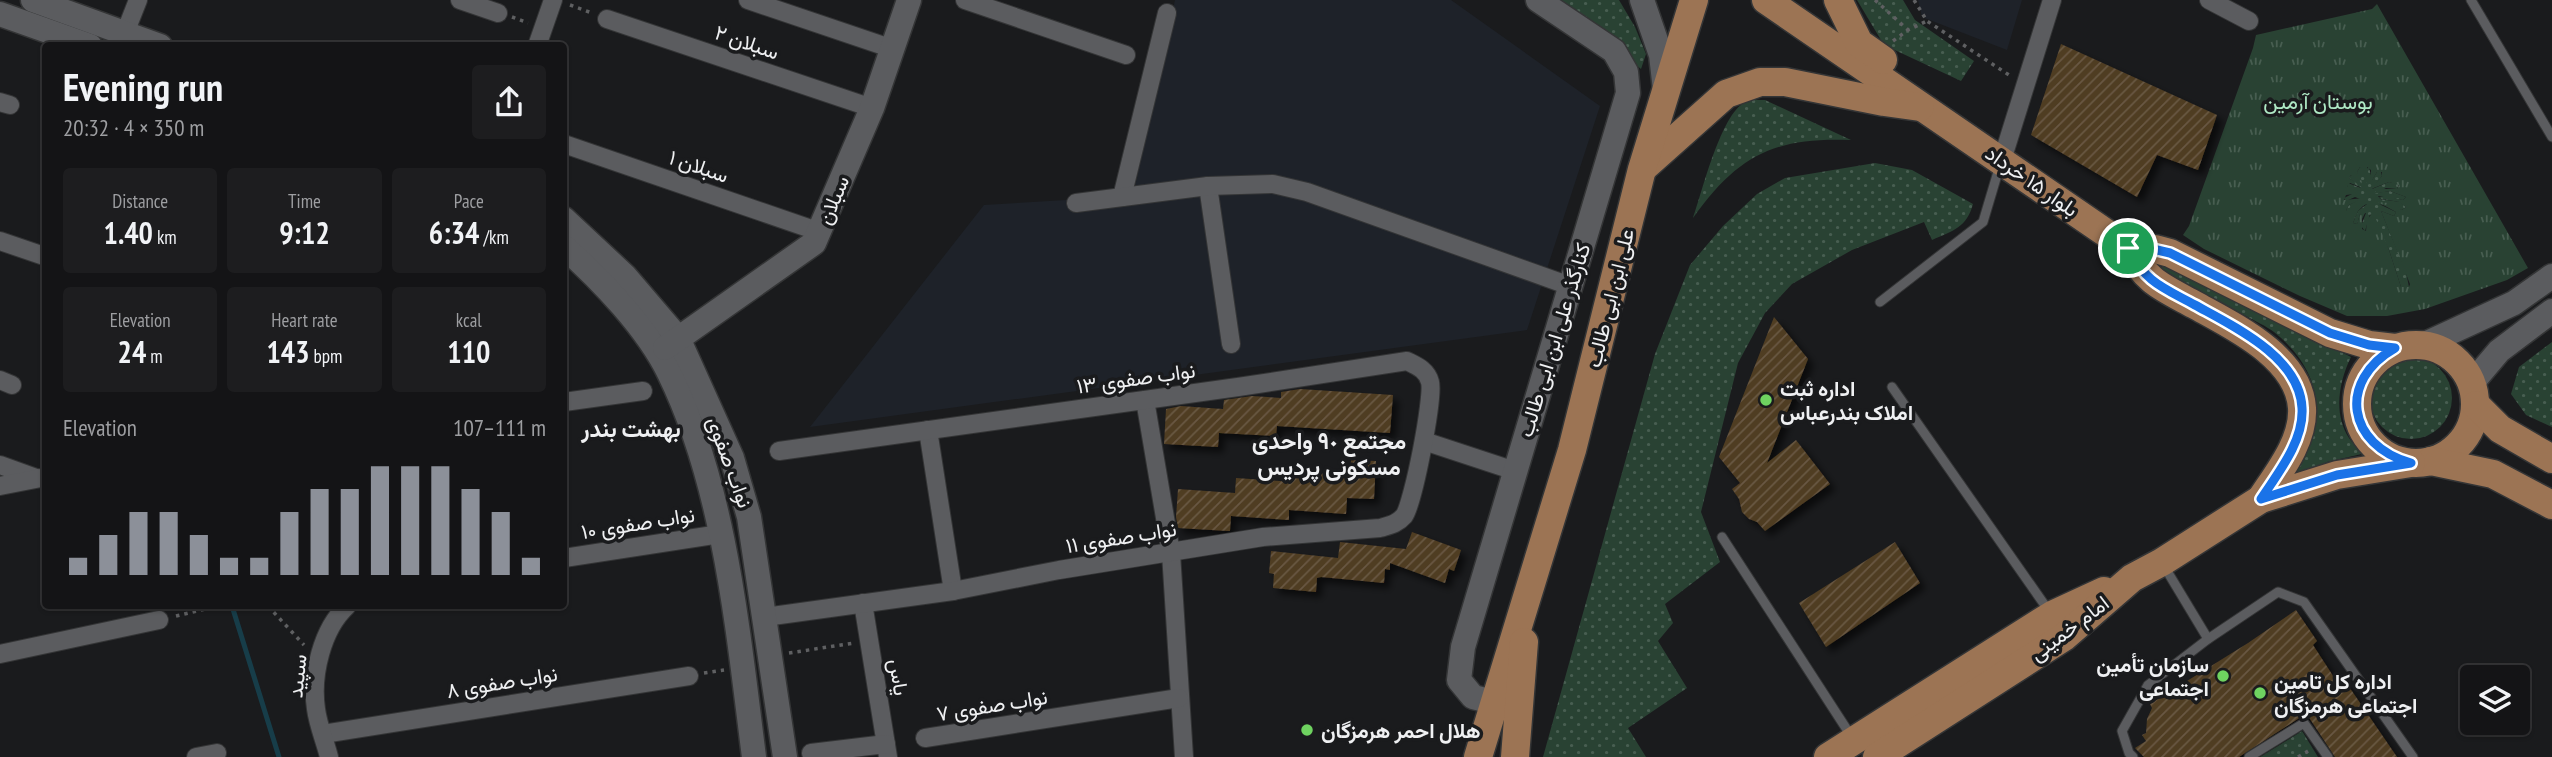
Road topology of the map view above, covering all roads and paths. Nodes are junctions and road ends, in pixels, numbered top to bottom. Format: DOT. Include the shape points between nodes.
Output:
graph roads {
  1 [pos="33,0"];
  2 [pos="138,0"];
  3 [pos="460,0"];
  4 [pos="748,0"];
  5 [pos="909,0"];
  6 [pos="965,0"];
  7 [pos="1538,0"];
  8 [pos="1642,0"];
  9 [pos="1694,0"];
  10 [pos="1766,0"];
  11 [pos="1838,0"];
  12 [pos="1875,0"];
  13 [pos="1914,0"];
  14 [pos="2052,0"];
  15 [pos="2209,0"];
  16 [pos="2471,0"];
  17 [pos="560,2"];
  18 [pos="498,12"];
  19 [pos="1167,13"];
  20 [pos="0,14"];
  21 [pos="607,19"];
  22 [pos="1927,21"];
  23 [pos="2249,21"];
  24 [pos="543,28"];
  25 [pos="1908,30"];
  26 [pos="125,33"];
  27 [pos="79,42"];
  28 [pos="149,42"];
  29 [pos="538,42"];
  30 [pos="893,49"];
  31 [pos="1876,54"];
  32 [pos="1126,55"];
  33 [pos="2025,85"];
  34 [pos="1665,95"];
  35 [pos="872,108"];
  36 [pos="1926,108"];
  37 [pos="2552,137"];
  38 [pos="567,145"];
  39 [pos="2002,160"];
  40 [pos="1642,169"];
  41 [pos="1208,186"];
  42 [pos="1122,197"];
  43 [pos="1076,203"];
  44 [pos="567,222"];
  45 [pos="820,232"];
  46 [pos="0,241"];
  47 [pos="2128,248"];
  48 [pos="567,250"];
  49 [pos="42,255"];
  50 [pos="2552,276"];
  51 [pos="1570,286"];
  52 [pos="1880,302"];
  53 [pos="2552,311"];
  54 [pos="678,338"];
  55 [pos="1231,344"];
  56 [pos="2423,345"];
  57 [pos="2395,348"];
  58 [pos="657,353"];
  59 [pos="1892,387"];
  60 [pos="643,391"];
  61 [pos="2474,394"];
  62 [pos="1145,400"];
  63 [pos="567,402"];
  64 [pos="928,430"];
  65 [pos="1423,440"];
  66 [pos="779,451"];
  67 [pos="2552,459"];
  68 [pos="2421,462"];
  69 [pos="0,465"];
  70 [pos="1515,471"];
  71 [pos="42,478"];
  72 [pos="0,486"];
  73 [pos="2261,499"];
  74 [pos="2552,505"];
  75 [pos="720,534"];
  76 [pos="1722,537"];
  77 [pos="1171,553"];
  78 [pos="567,558"];
  79 [pos="2162,562"];
  80 [pos="2132,578"];
  81 [pos="953,591"];
  82 [pos="1528,597"];
  83 [pos="863,603"];
  84 [pos="205,609"];
  85 [pos="271,609"];
  86 [pos="344,609"];
  87 [pos="2052,615"];
  88 [pos="765,617"];
  89 [pos="159,620"];
  90 [pos="736,622"];
  91 [pos="2208,639"];
  92 [pos="870,641"];
  93 [pos="798,652"];
  94 [pos="0,654"];
  95 [pos="318,659"];
  96 [pos="688,676"];
  97 [pos="1179,698"];
  98 [pos="1493,702"];
  99 [pos="323,734"];
  100 [pos="925,738"];
  101 [pos="1854,741"];
  102 [pos="887,751"];
  103 [pos="217,753"];
  104 [pos="811,754"];
  105 [pos="196,757"];
  106 [pos="329,757"];
  107 [pos="754,757"];
  108 [pos="785,757"];
  109 [pos="1184,757"];
  110 [pos="1478,757"];
  111 [pos="1515,757"];
  112 [pos="1828,757"];
  113 [pos="1877,757"];
  114 [pos="2133,757"];
  115 [pos="2249,757"];
  116 [pos="2328,757"];
  117 [pos="2413,757"];
  1 -- 26 [label="street"];
  2 -- 26 [label="street"];
  3 -- 18 [label="street"];
  4 -- 30 [label="street"];
  5 -- 30 [label="street, سبلان"];
  6 -- 32 [label="street"];
  7 -- 51 [label="street, کنارگذر علی ابن ابی طالب" via="1614,51 1626,72 1628,93"];
  8 -- 34 [label="street" via="1661,55"];
  9 -- 34 [label="main road, علی ابن ابی طالب"];
  10 -- 36 [label="main road, بلوار ۱۵ خرداد"];
  11 -- 31 [label="main road" via="1859,43"];
  12 -- 25 [label="path"];
  13 -- 22 [label="path"];
  14 -- 33 [label="street"];
  15 -- 23 [label="street"];
  16 -- 37 [label="lane"];
  17 -- 21 [label="path"];
  17 -- 24 [label="street"];
  18 -- 24 [label="path"];
  19 -- 42 [label="street"];
  20 -- 27 [label="street"];
  21 -- 35 [label="street, سبلان ۲"];
  22 -- 25 [label="path"];
  22 -- 33 [label="path"];
  24 -- 29 [label="street"];
  25 -- 31 [label="path"];
  26 -- 28 [label="street"];
  30 -- 35 [label="street, سبلان"];
  31 -- 36 [label="main road" via="1911,80"];
  33 -- 39 [label="street"];
  34 -- 40 [label="main road, علی ابن ابی طالب"];
  35 -- 45 [label="street, سبلان"];
  36 -- 39 [label="main road, بلوار ۱۵ خرداد"];
  36 -- 40 [label="main road" via="1785,82 1760,82 1727,94"];
  38 -- 45 [label="street, سبلان ۱"];
  39 -- 47 [label="main road, بلوار ۱۵ خرداد"];
  39 -- 52 [label="lane" via="1983,222"];
  40 -- 82 [label="main road, علی ابن ابی طالب" via="1572,450"];
  41 -- 42 [label="street"];
  41 -- 51 [label="street" via="1273,184 1307,192"];
  41 -- 55 [label="street"];
  42 -- 43 [label="street"];
  44 -- 54 [label="street, نواب صفوی" via="625,276"];
  45 -- 54 [label="street, سبلان" via="814,243"];
  46 -- 49 [label="street"];
  47 -- 57 [label="main road" via="2170,253 2330,333"];
  47 -- 73 [label="main road" via="2152,282 2260,343 2296,386 2303,409 2295,440"];
  48 -- 58 [label="street, نواب صفوی" via="639,326"];
  50 -- 56 [label="street" via="2514,303"];
  51 -- 70 [label="street, کنارگذر علی ابن ابی طالب"];
  53 -- 61 [label="street" via="2499,351"];
  54 -- 58 [label="street, سبلان"];
  54 -- 88 [label="street, نواب صفوی" via="732,458 749,517"];
  56 -- 57 [label="main road"];
  56 -- 61 [label="main road" via="2458,362"];
  57 -- 68 [label="main road" via="2365,373 2357,411 2375,446 2392,457"];
  58 -- 75 [label="street, نواب صفوی" via="693,435"];
  59 -- 87 [label="lane"];
  60 -- 63 [label="street"];
  61 -- 67 [label="main road" via="2500,429"];
  61 -- 68 [label="main road" via="2473,420 2458,446"];
  62 -- 64 [label="street, نواب صفوی ۱۳"];
  62 -- 65 [label="street, نواب صفوی ۱۳" via="1407,361 1422,368 1430,383"];
  62 -- 77 [label="street"];
  64 -- 66 [label="street, نواب صفوی ۱۳"];
  64 -- 81 [label="street"];
  65 -- 70 [label="street"];
  65 -- 77 [label="street, نواب صفوی ۱۱" via="1406,513 1397,524 1263,537"];
  68 -- 73 [label="main road" via="2337,475"];
  68 -- 74 [label="main road" via="2493,474"];
  69 -- 71 [label="street"];
  70 -- 98 [label="street, کنارگذر علی ابن ابی طالب" via="1462,647 1460,680 1474,697"];
  71 -- 72 [label="street"];
  73 -- 79 [label="main road, امام خمینی"];
  75 -- 78 [label="street, نواب صفوی ۱۰"];
  75 -- 90 [label="street, نواب صفوی"];
  76 -- 101 [label="lane"];
  77 -- 81 [label="street, نواب صفوی ۱۱"];
  77 -- 97 [label="street"];
  79 -- 80 [label="main road, امام خمینی"];
  79 -- 91 [label="lane"];
  80 -- 87 [label="main road"];
  80 -- 113 [label="main road, امام خمینی" via="2064,637"];
  81 -- 83 [label="street, نواب صفوی ۱۱"];
  82 -- 98 [label="main road"];
  82 -- 111 [label="main road"];
  83 -- 88 [label="street, نواب صفوی ۱۱"];
  83 -- 92 [label="street, یاس"];
  84 -- 89 [label="path"];
  85 -- 95 [label="path"];
  86 -- 95 [label="street, سپید" via="334,618"];
  87 -- 101 [label="main road"];
  88 -- 90 [label="street"];
  88 -- 108 [label="street, نواب صفوی"];
  89 -- 94 [label="street"];
  90 -- 107 [label="street, نواب صفوی"];
  91 -- 114 [label="lane" via="2148,685 2122,731"];
  91 -- 117 [label="lane" via="2278,592 2304,602"];
  92 -- 93 [label="path"];
  92 -- 102 [label="street, یاس"];
  95 -- 99 [label="street, سپید" via="315,708"];
  96 -- 99 [label="street, نواب صفوی ۸"];
  97 -- 100 [label="street, نواب صفوی ۷"];
  97 -- 109 [label="street"];
  98 -- 110 [label="main road"];
  99 -- 106 [label="street, سپید"];
  101 -- 112 [label="main road"];
  102 -- 104 [label="street"];
  103 -- 105 [label="street"];
  115 -- 116 [label="lane" via="2304,723"];
}
